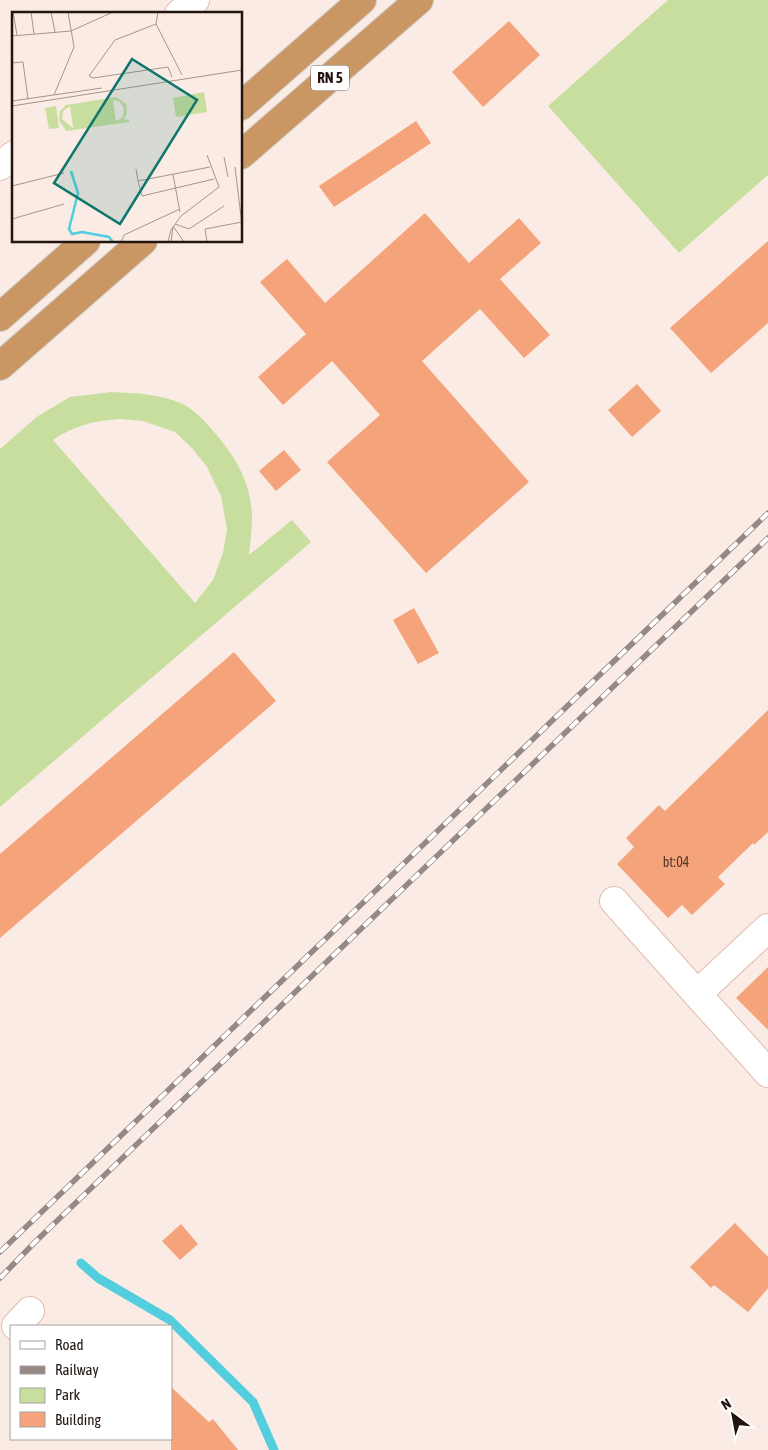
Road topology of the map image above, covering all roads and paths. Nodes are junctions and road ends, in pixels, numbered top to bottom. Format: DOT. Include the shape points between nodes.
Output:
graph roads {
  1 [pos="195,0"];
  2 [pos="362,0"];
  3 [pos="419,0"];
  4 [pos="181,12"];
  5 [pos="242,105"];
  6 [pos="242,155"];
  7 [pos="12,156"];
  8 [pos="0,166"];
  9 [pos="85,242"];
  10 [pos="142,242"];
  11 [pos="0,316"];
  12 [pos="0,366"];
  13 [pos="614,901"];
  14 [pos="768,928"];
  15 [pos="697,994"];
  16 [pos="768,1073"];
  17 [pos="10,1332"];
  18 [pos="0,1342"];
  1 -- 4 [label="street"];
  2 -- 5 [label="highway, RN 5"];
  3 -- 6 [label="highway, RN 5"];
  7 -- 8 [label="street"];
  9 -- 11 [label="highway"];
  10 -- 12 [label="highway"];
  13 -- 15 [label="street"];
  14 -- 15 [label="street"];
  15 -- 16 [label="street"];
  17 -- 18 [label="street"];
}
